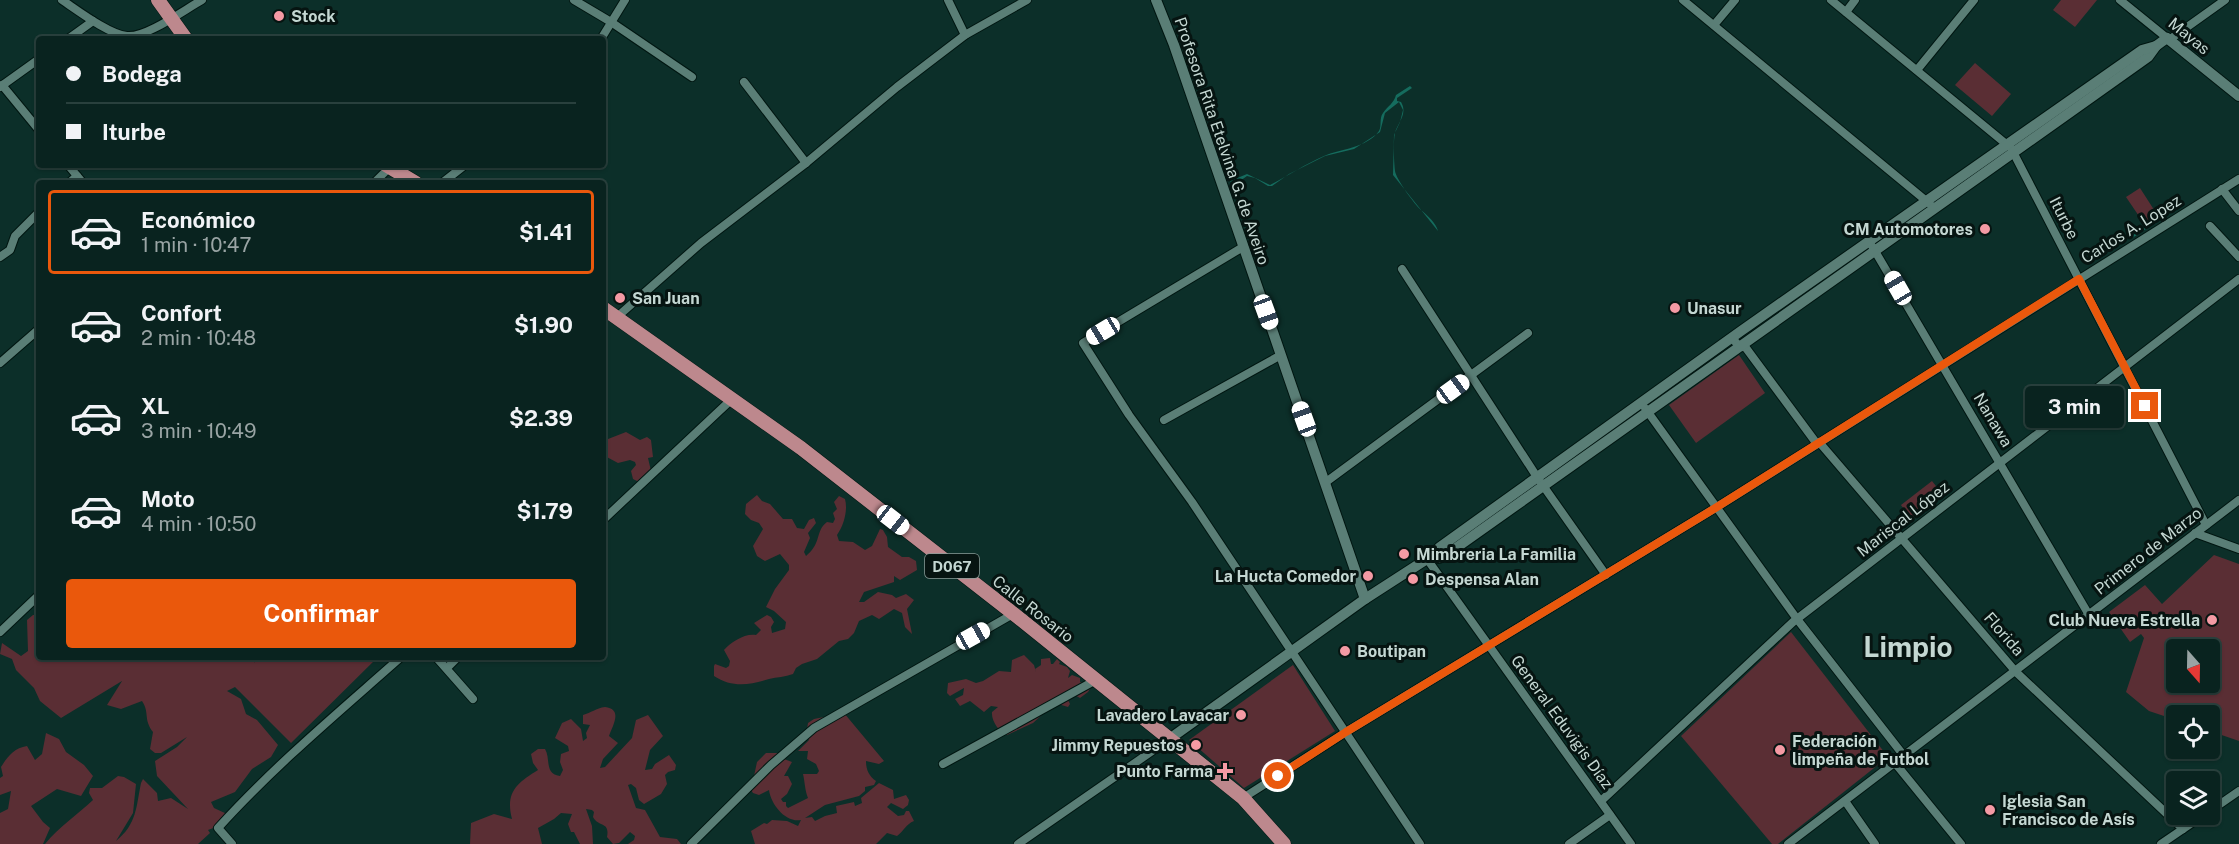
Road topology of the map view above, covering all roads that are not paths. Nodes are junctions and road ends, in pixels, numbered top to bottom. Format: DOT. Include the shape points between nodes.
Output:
graph roads {
  1 [pos="62,0"];
  2 [pos="158,0"];
  3 [pos="202,0"];
  4 [pos="573,0"];
  5 [pos="625,0"];
  6 [pos="948,0"];
  7 [pos="1027,0"];
  8 [pos="1156,0"];
  9 [pos="1683,0"];
  10 [pos="1735,0"];
  11 [pos="1831,0"];
  12 [pos="1855,0"];
  13 [pos="1974,0"];
  14 [pos="2120,0"];
  15 [pos="2225,0"];
  16 [pos="1846,12"];
  17 [pos="170,18"];
  18 [pos="93,21"];
  19 [pos="611,22"];
  20 [pos="1714,25"];
  21 [pos="965,35"];
  22 [pos="72,36"];
  23 [pos="184,36"];
  24 [pos="604,36"];
  25 [pos="2168,39"];
  26 [pos="36,61"];
  27 [pos="1917,70"];
  28 [pos="692,77"];
  29 [pos="744,82"];
  30 [pos="1,86"];
  31 [pos="2239,96"];
  32 [pos="36,127"];
  33 [pos="2011,148"];
  34 [pos="806,163"];
  35 [pos="386,168"];
  36 [pos="391,168"];
  37 [pos="461,168"];
  38 [pos="2239,178"];
  39 [pos="376,180"];
  40 [pos="411,180"];
  41 [pos="446,180"];
  42 [pos="2222,189"];
  43 [pos="1931,205"];
  44 [pos="2239,211"];
  45 [pos="36,215"];
  46 [pos="2210,226"];
  47 [pos="1872,246"];
  48 [pos="1243,247"];
  49 [pos="0,257"];
  50 [pos="2239,257"];
  51 [pos="1402,270"];
  52 [pos="2079,279"];
  53 [pos="2239,279"];
  54 [pos="606,310"];
  55 [pos="617,318"];
  56 [pos="36,332"];
  57 [pos="1528,333"];
  58 [pos="1741,341"];
  59 [pos="1281,355"];
  60 [pos="0,363"];
  61 [pos="1942,365"];
  62 [pos="2125,367"];
  63 [pos="1471,376"];
  64 [pos="732,399"];
  65 [pos="1644,407"];
  66 [pos="1164,420"];
  67 [pos="1818,443"];
  68 [pos="2001,462"];
  69 [pos="1326,482"];
  70 [pos="1540,482"];
  71 [pos="2239,500"];
  72 [pos="1717,507"];
  73 [pos="606,517"];
  74 [pos="2206,525"];
  75 [pos="2195,533"];
  76 [pos="1901,539"];
  77 [pos="2239,549"];
  78 [pos="1428,558"];
  79 [pos="1606,575"];
  80 [pos="36,598"];
  81 [pos="1365,598"];
  82 [pos="1013,614"];
  83 [pos="2090,615"];
  84 [pos="1797,619"];
  85 [pos="0,633"];
  86 [pos="1489,646"];
  87 [pos="1291,653"];
  88 [pos="398,660"];
  89 [pos="439,660"];
  90 [pos="455,660"];
  91 [pos="447,668"];
  92 [pos="2016,672"];
  93 [pos="1096,680"];
  94 [pos="473,699"];
  95 [pos="1346,732"];
  96 [pos="1168,740"];
  97 [pos="1904,756"];
  98 [pos="1896,763"];
  99 [pos="943,764"];
  100 [pos="2239,792"];
  101 [pos="1243,798"];
  102 [pos="1601,801"];
  103 [pos="1845,801"];
  104 [pos="2220,804"];
  105 [pos="1610,815"];
  106 [pos="2189,825"];
  107 [pos="2183,829"];
  108 [pos="232,844"];
  109 [pos="692,844"];
  110 [pos="1018,844"];
  111 [pos="1284,844"];
  112 [pos="1420,844"];
  113 [pos="1569,844"];
  114 [pos="1631,844"];
  115 [pos="1788,844"];
  116 [pos="1875,844"];
  117 [pos="1961,844"];
  118 [pos="2161,844"];
  1 -- 18 [label="street"];
  2 -- 17 [label="main road"];
  3 -- 17 [label="street"];
  4 -- 19 [label="street"];
  5 -- 19 [label="street"];
  6 -- 21 [label="street"];
  7 -- 21 [label="street"];
  8 -- 48 [label="street, Profesora Rita Etelvina G. de Aveiro"];
  9 -- 20 [label="street"];
  10 -- 20 [label="street"];
  11 -- 16 [label="street"];
  12 -- 16 [label="street"];
  13 -- 27 [label="street"];
  14 -- 25 [label="street, Mayas"];
  15 -- 25 [label="street"];
  16 -- 27 [label="street"];
  17 -- 18 [label="street" via="134,36 124,36"];
  17 -- 23 [label="main road"];
  18 -- 22 [label="street"];
  19 -- 24 [label="street"];
  19 -- 28 [label="street"];
  20 -- 43 [label="street"];
  21 -- 34 [label="street"];
  25 -- 31 [label="street, Mayas"];
  25 -- 33 [label="street" via="2148,57"];
  26 -- 30 [label="street"];
  27 -- 33 [label="street"];
  29 -- 34 [label="street"];
  30 -- 32 [label="street"];
  33 -- 43 [label="street"];
  33 -- 52 [label="street, Iturbe"];
  34 -- 55 [label="street" via="701,243"];
  35 -- 39 [label="street"];
  36 -- 40 [label="main road"];
  37 -- 41 [label="street"];
  38 -- 42 [label="street, Carlos A. Lopez"];
  42 -- 44 [label="street"];
  42 -- 52 [label="street, Carlos A. Lopez"];
  43 -- 47 [label="street"];
  45 -- 49 [label="street" via="15,236 10,250"];
  46 -- 50 [label="street"];
  47 -- 58 [label="street"];
  47 -- 61 [label="street, Nanawa"];
  48 -- 59 [label="street, Profesora Rita Etelvina G. de Aveiro"];
  48 -- 87 [label="street" via="1083,343"];
  51 -- 63 [label="street"];
  52 -- 61 [label="street, Carlos A. Lopez"];
  52 -- 62 [label="street, Iturbe"];
  53 -- 62 [label="street, Mariscal López"];
  54 -- 55 [label="main road, Calle Rosario / D067"];
  55 -- 64 [label="main road, Calle Rosario / D067"];
  56 -- 60 [label="street"];
  57 -- 63 [label="street"];
  58 -- 65 [label="street"];
  58 -- 67 [label="street, Florida"];
  59 -- 66 [label="street"];
  59 -- 69 [label="street, Profesora Rita Etelvina G. de Aveiro"];
  61 -- 67 [label="street, Carlos A. Lopez"];
  61 -- 68 [label="street, Nanawa"];
  62 -- 68 [label="street, Mariscal López"];
  62 -- 74 [label="street, Iturbe"];
  63 -- 69 [label="street"];
  63 -- 70 [label="street"];
  64 -- 73 [label="street"];
  64 -- 82 [label="main road, Calle Rosario / D067" via="818,461"];
  65 -- 70 [label="street"];
  65 -- 72 [label="street"];
  67 -- 72 [label="street, Carlos A. Lopez"];
  67 -- 76 [label="street, Florida"];
  68 -- 76 [label="street, Mariscal López"];
  68 -- 83 [label="street, Nanawa"];
  69 -- 81 [label="street, Profesora Rita Etelvina G. de Aveiro"];
  70 -- 78 [label="street"];
  70 -- 79 [label="street"];
  71 -- 74 [label="street, Primero de Marzo"];
  72 -- 79 [label="street, Carlos A. Lopez"];
  72 -- 84 [label="street"];
  74 -- 75 [label="street, Primero de Marzo"];
  75 -- 77 [label="street"];
  75 -- 83 [label="street, Primero de Marzo"];
  76 -- 84 [label="street, Mariscal López"];
  76 -- 92 [label="street, Florida"];
  78 -- 81 [label="street"];
  78 -- 86 [label="street, General Eduvigis Díaz"];
  79 -- 86 [label="street, Carlos A. Lopez"];
  80 -- 85 [label="street"];
  81 -- 87 [label="street"];
  82 -- 93 [label="main road, Calle Rosario / D067"];
  82 -- 109 [label="street" via="814,728"];
  83 -- 92 [label="street, Primero de Marzo"];
  84 -- 97 [label="street"];
  84 -- 102 [label="street, Mariscal López"];
  86 -- 95 [label="street, Carlos A. Lopez"];
  86 -- 102 [label="street, General Eduvigis Díaz"];
  87 -- 95 [label="street"];
  87 -- 96 [label="street"];
  88 -- 108 [label="street" via="284,762 218,828"];
  89 -- 91 [label="street"];
  90 -- 91 [label="street"];
  91 -- 94 [label="street"];
  92 -- 97 [label="street, Primero de Marzo"];
  92 -- 107 [label="street, Florida"];
  93 -- 96 [label="main road, Calle Rosario / D067"];
  93 -- 99 [label="street"];
  95 -- 101 [label="street, Carlos A. Lopez"];
  95 -- 112 [label="street"];
  96 -- 101 [label="main road, Calle Rosario / D067"];
  96 -- 110 [label="street"];
  97 -- 98 [label="street, Primero de Marzo"];
  98 -- 103 [label="street, Primero de Marzo"];
  98 -- 117 [label="street"];
  100 -- 104 [label="street"];
  101 -- 111 [label="main road, Calle Rosario / D067"];
  102 -- 105 [label="street, General Eduvigis Díaz"];
  103 -- 115 [label="street, Primero de Marzo"];
  103 -- 116 [label="street"];
  105 -- 113 [label="street"];
  105 -- 114 [label="street, General Eduvigis Díaz"];
  106 -- 107 [label="street"];
  107 -- 118 [label="street"];
}
